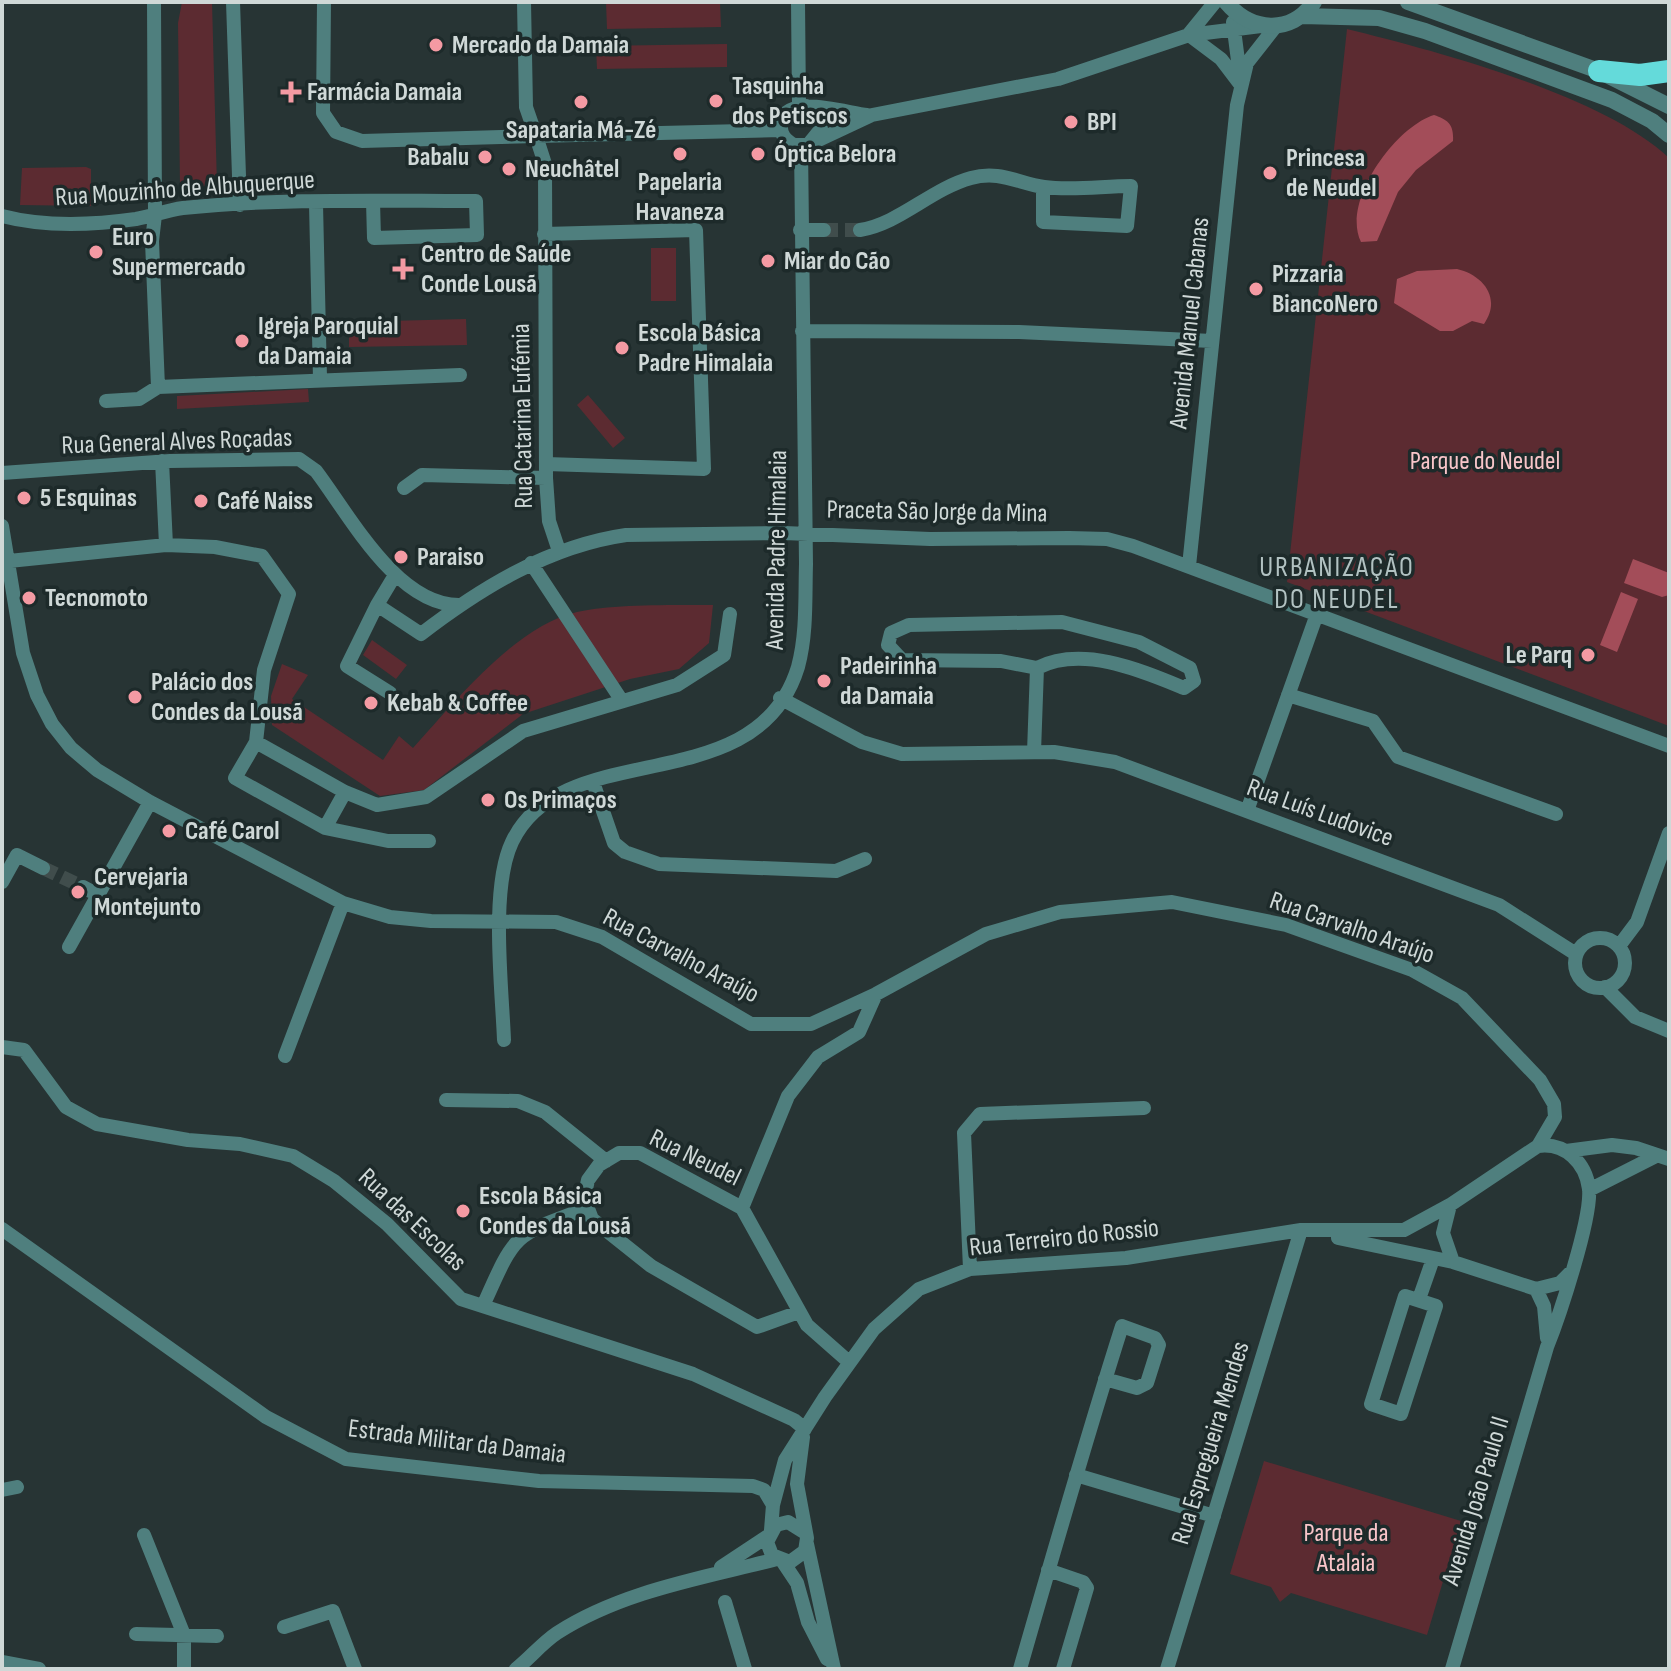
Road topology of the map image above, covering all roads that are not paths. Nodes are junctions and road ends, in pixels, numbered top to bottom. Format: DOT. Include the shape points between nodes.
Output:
graph roads {
  1 [pos="154,2"];
  2 [pos="233,2"];
  3 [pos="324,2"];
  4 [pos="524,2"];
  5 [pos="798,2"];
  6 [pos="1215,2"];
  7 [pos="1226,2"];
  8 [pos="1314,2"];
  9 [pos="1408,2"];
  10 [pos="1302,16"];
  11 [pos="1268,26"];
  12 [pos="1235,29"];
  13 [pos="1189,35"];
  14 [pos="1599,71"];
  15 [pos="1669,71"];
  16 [pos="1240,85"];
  17 [pos="803,106"];
  18 [pos="1669,106"];
  19 [pos="872,115"];
  20 [pos="781,130"];
  21 [pos="1669,135"];
  22 [pos="536,136"];
  23 [pos="804,146"];
  24 [pos="1043,187"];
  25 [pos="373,201"];
  26 [pos="316,204"];
  27 [pos="240,205"];
  28 [pos="155,215"];
  29 [pos="2,216"];
  30 [pos="800,230"];
  31 [pos="824,230"];
  32 [pos="860,230"];
  33 [pos="544,234"];
  34 [pos="802,331"];
  35 [pos="1212,341"];
  36 [pos="460,375"];
  37 [pos="320,378"];
  38 [pos="158,387"];
  39 [pos="106,401"];
  40 [pos="162,461"];
  41 [pos="546,471"];
  42 [pos="2,473"];
  43 [pos="404,488"];
  44 [pos="2,526"];
  45 [pos="804,534"];
  46 [pos="166,545"];
  47 [pos="559,551"];
  48 [pos="9,561"];
  49 [pos="531,563"];
  50 [pos="1189,566"];
  51 [pos="395,575"];
  52 [pos="377,605"];
  53 [pos="459,605"];
  54 [pos="730,614"];
  55 [pos="1317,614"];
  56 [pos="1037,668"];
  57 [pos="390,693"];
  58 [pos="1288,695"];
  59 [pos="780,698"];
  60 [pos="622,701"];
  61 [pos="256,742"];
  62 [pos="1669,746"];
  63 [pos="1034,752"];
  64 [pos="593,782"];
  65 [pos="345,792"];
  66 [pos="150,802"];
  67 [pos="1247,811"];
  68 [pos="1556,814"];
  69 [pos="325,828"];
  70 [pos="1669,833"];
  71 [pos="429,841"];
  72 [pos="865,859"];
  73 [pos="43,868"];
  74 [pos="2,882"];
  75 [pos="83,887"];
  76 [pos="98,895"];
  77 [pos="343,903"];
  78 [pos="500,921"];
  79 [pos="1619,946"];
  80 [pos="69,947"];
  81 [pos="1576,954"];
  82 [pos="1605,987"];
  83 [pos="876,994"];
  84 [pos="1669,1031"];
  85 [pos="504,1040"];
  86 [pos="2,1047"];
  87 [pos="285,1056"];
  88 [pos="446,1100"];
  89 [pos="1144,1108"];
  90 [pos="1538,1146"];
  91 [pos="1566,1151"];
  92 [pos="1662,1157"];
  93 [pos="606,1161"];
  94 [pos="1589,1190"];
  95 [pos="1450,1205"];
  96 [pos="588,1208"];
  97 [pos="742,1208"];
  98 [pos="2,1229"];
  99 [pos="1301,1230"];
  100 [pos="1433,1259"];
  101 [pos="1453,1262"];
  102 [pos="970,1269"];
  103 [pos="1570,1272"];
  104 [pos="1536,1289"];
  105 [pos="1419,1299"];
  106 [pos="483,1306"];
  107 [pos="799,1312"];
  108 [pos="1547,1347"];
  109 [pos="849,1362"];
  110 [pos="1105,1379"];
  111 [pos="805,1429"];
  112 [pos="1076,1475"];
  113 [pos="773,1505"];
  114 [pos="1214,1516"];
  115 [pos="770,1533"];
  116 [pos="144,1535"];
  117 [pos="806,1538"];
  118 [pos="780,1560"];
  119 [pos="1048,1570"];
  120 [pos="710,1573"];
  121 [pos="725,1602"];
  122 [pos="284,1627"];
  123 [pos="136,1634"];
  124 [pos="184,1635"];
  125 [pos="217,1636"];
  126 [pos="2,1662"];
  127 [pos="530,1662"];
  128 [pos="1023,1668"];
  129 [pos="39,1669"];
  130 [pos="184,1669"];
  131 [pos="355,1669"];
  132 [pos="516,1669"];
  133 [pos="745,1669"];
  134 [pos="833,1669"];
  135 [pos="1063,1669"];
  136 [pos="1167,1669"];
  137 [pos="1452,1669"];
  1 -- 28 [label="street"];
  2 -- 27 [label="street"];
  3 -- 22 [label="street" via="323,113 336,132 362,141"];
  4 -- 22 [label="street, Rua Catarina Eufémia" via="526,107"];
  5 -- 17 [label="street, Avenida Padre Himalaia"];
  6 -- 13 [label="street"];
  7 -- 11 [label="street" via="1248,21"];
  7 -- 12 [label="street, Avenida Manuel Cabanas"];
  8 -- 10 [label="street"];
  9 -- 14 [label="street"];
  10 -- 11 [label="street"];
  10 -- 21 [label="street" via="1379,18 1425,31 1612,100"];
  11 -- 12 [label="street"];
  11 -- 16 [label="street, Avenida Manuel Cabanas"];
  12 -- 13 [label="street"];
  12 -- 16 [label="street, Avenida Manuel Cabanas"];
  13 -- 16 [label="street" via="1221,59"];
  13 -- 19 [label="street" via="1020,88"];
  14 -- 15 [label="highway"];
  14 -- 18 [label="street"];
  16 -- 35 [label="street, Avenida Manuel Cabanas"];
  17 -- 19 [label="street"];
  17 -- 20 [label="street" via="784,113"];
  17 -- 23 [label="street, Avenida Padre Himalaia" via="818,115 821,129"];
  19 -- 23 [label="street"];
  20 -- 22 [label="street"];
  20 -- 23 [label="street" via="788,142"];
  22 -- 33 [label="street, Rua Catarina Eufémia" via="545,164"];
  23 -- 30 [label="street, Avenida Padre Himalaia"];
  24 -- 24 [label="street" via="1131,186 1127,226 1043,222"];
  24 -- 32 [label="street" via="1000,175 971,178 885,224"];
  25 -- 25 [label="street, Rua Mouzinho de Albuquerque" via="374,238 477,235 476,201"];
  25 -- 26 [label="street, Rua Mouzinho de Albuquerque"];
  26 -- 27 [label="street, Rua Mouzinho de Albuquerque"];
  26 -- 37 [label="street"];
  27 -- 28 [label="street, Rua Mouzinho de Albuquerque" via="180,208"];
  28 -- 29 [label="street, Rua Mouzinho de Albuquerque" via="51,223"];
  28 -- 38 [label="street"];
  30 -- 31 [label="street"];
  30 -- 34 [label="street, Avenida Padre Himalaia"];
  33 -- 41 [label="street, Rua Catarina Eufémia"];
  33 -- 41 [label="street" via="696,230 704,469"];
  34 -- 35 [label="street" via="1019,332"];
  34 -- 45 [label="street, Avenida Padre Himalaia"];
  35 -- 50 [label="street, Avenida Manuel Cabanas"];
  36 -- 37 [label="street"];
  37 -- 38 [label="street"];
  38 -- 39 [label="street" via="139,399"];
  40 -- 42 [label="street, Rua General Alves Roçadas"];
  40 -- 46 [label="street"];
  40 -- 51 [label="street, Rua General Alves Roçadas" via="299,459 316,471"];
  41 -- 43 [label="street" via="422,475"];
  41 -- 47 [label="street, Rua Catarina Eufémia" via="549,521"];
  44 -- 48 [label="street, Rua Carvalho Araújo"];
  45 -- 47 [label="street, Praceta São Jorge da Mina" via="626,535"];
  45 -- 50 [label="street, Praceta São Jorge da Mina" via="1107,539"];
  45 -- 59 [label="street, Avenida Padre Himalaia" via="804,632 797,668"];
  46 -- 48 [label="street"];
  46 -- 61 [label="street" via="251,552 270,563 286,587 288,604 264,670"];
  47 -- 49 [label="street, Praceta São Jorge da Mina"];
  48 -- 66 [label="street, Rua Carvalho Araújo" via="23,653 52,724 97,770"];
  49 -- 53 [label="street, Praceta São Jorge da Mina"];
  49 -- 60 [label="street"];
  50 -- 55 [label="street, Praceta São Jorge da Mina"];
  51 -- 52 [label="street"];
  51 -- 53 [label="street" via="428,599"];
  52 -- 53 [label="street, Praceta São Jorge da Mina" via="421,634"];
  52 -- 57 [label="street" via="347,666"];
  54 -- 60 [label="street" via="724,655 677,685"];
  55 -- 58 [label="street"];
  55 -- 62 [label="street, Praceta São Jorge da Mina"];
  56 -- 56 [label="street" via="1054,659 1086,657 1184,688 1194,681 1190,668 1139,642 1062,622 909,625 891,633 888,645 902,660 1001,661"];
  56 -- 63 [label="street"];
  58 -- 67 [label="street"];
  58 -- 68 [label="street" via="1373,721 1398,757"];
  59 -- 63 [label="street, Rua Luís Ludovice" via="883,751"];
  59 -- 64 [label="street, Avenida Padre Himalaia" via="751,730 719,749"];
  60 -- 65 [label="street" via="523,731 426,797 377,805"];
  61 -- 65 [label="street"];
  61 -- 69 [label="street" via="235,778"];
  63 -- 67 [label="street, Rua Luís Ludovice" via="1115,762"];
  64 -- 72 [label="street" via="614,843 659,864 836,871"];
  64 -- 78 [label="street, Avenida Padre Himalaia" via="562,791 524,821 505,861"];
  65 -- 69 [label="street"];
  66 -- 76 [label="street"];
  66 -- 77 [label="street, Rua Carvalho Araújo"];
  67 -- 81 [label="street, Rua Luís Ludovice" via="1499,905"];
  69 -- 71 [label="street" via="388,841"];
  70 -- 79 [label="street" via="1637,922"];
  73 -- 74 [label="street" via="17,855"];
  75 -- 76 [label="street"];
  76 -- 80 [label="street"];
  77 -- 78 [label="street, Rua Carvalho Araújo" via="404,918"];
  77 -- 87 [label="street"];
  78 -- 83 [label="street, Rua Carvalho Araújo" via="556,922 602,937 751,1024 811,1024"];
  78 -- 85 [label="street, Avenida Padre Himalaia"];
  79 -- 81 [label="street" via="1595,938"];
  79 -- 82 [label="street" via="1623,971"];
  81 -- 82 [label="street" via="1576,969 1584,981"];
  82 -- 84 [label="street" via="1635,1017"];
  83 -- 90 [label="street, Rua Carvalho Araújo" via="986,934 1060,912 1172,902 1286,925 1412,970 1462,998 1548,1091 1555,1117"];
  83 -- 97 [label="street" via="859,1032 818,1057 788,1096"];
  86 -- 106 [label="street, Rua das Escolas" via="24,1050 66,1107 97,1124 293,1156 387,1224 461,1299"];
  88 -- 93 [label="street" via="518,1101 545,1112"];
  89 -- 102 [label="street" via="980,1114 964,1133"];
  90 -- 91 [label="street"];
  90 -- 95 [label="street"];
  91 -- 92 [label="street" via="1612,1145"];
  91 -- 94 [label="street" via="1585,1173"];
  92 -- 94 [label="street"];
  93 -- 96 [label="street" via="588,1180"];
  93 -- 97 [label="street, Rua Neudel" via="619,1153 640,1153"];
  94 -- 103 [label="street"];
  95 -- 99 [label="street, Rua Terreiro do Rossio" via="1404,1230"];
  95 -- 101 [label="street" via="1443,1233"];
  96 -- 106 [label="street" via="526,1231 508,1248"];
  96 -- 107 [label="street" via="592,1219 617,1242 743,1321 757,1327"];
  97 -- 107 [label="street, Rua Neudel"];
  98 -- 113 [label="street, Estrada Militar da Damaia" via="266,1417 346,1459 539,1481 753,1486 764,1490"];
  99 -- 100 [label="street, Rua Terreiro do Rossio"];
  99 -- 102 [label="street, Rua Terreiro do Rossio" via="1126,1258"];
  99 -- 114 [label="street, Rua Espregueira Mendes"];
  100 -- 101 [label="street, Rua Terreiro do Rossio"];
  100 -- 105 [label="street"];
  101 -- 104 [label="street"];
  102 -- 109 [label="street, Rua Terreiro do Rossio" via="919,1289 874,1329"];
  103 -- 104 [label="street" via="1560,1283"];
  103 -- 108 [label="street, Avenida João Paulo II"];
  104 -- 108 [label="street, Avenida João Paulo II" via="1544,1306"];
  105 -- 105 [label="street" via="1405,1296 1371,1404 1401,1414 1436,1306"];
  106 -- 111 [label="street, Rua das Escolas" via="693,1374"];
  107 -- 109 [label="street, Rua Neudel"];
  108 -- 137 [label="street, Avenida João Paulo II"];
  109 -- 111 [label="street, Rua Terreiro do Rossio"];
  110 -- 110 [label="street" via="1122,1326 1155,1338 1159,1345 1147,1383 1137,1388"];
  110 -- 112 [label="street"];
  111 -- 113 [label="street, Rua Terreiro do Rossio" via="785,1460"];
  111 -- 117 [label="street" via="797,1484"];
  112 -- 114 [label="street"];
  112 -- 119 [label="street"];
  113 -- 115 [label="street, Rua Terreiro do Rossio"];
  114 -- 136 [label="street, Rua Espregueira Mendes"];
  115 -- 117 [label="street" via="788,1522"];
  115 -- 118 [label="street" via="768,1549"];
  115 -- 120 [label="street"];
  116 -- 124 [label="street"];
  117 -- 118 [label="street" via="802,1556"];
  117 -- 134 [label="street"];
  118 -- 120 [label="street"];
  118 -- 134 [label="street" via="797,1583 808,1622"];
  119 -- 128 [label="street"];
  119 -- 135 [label="street" via="1087,1588"];
  120 -- 127 [label="street" via="595,1613 557,1633"];
  121 -- 133 [label="street"];
  122 -- 131 [label="street" via="333,1611"];
  123 -- 124 [label="street"];
  124 -- 125 [label="street"];
  124 -- 130 [label="street"];
  126 -- 129 [label="street"];
  127 -- 132 [label="street"];
}
